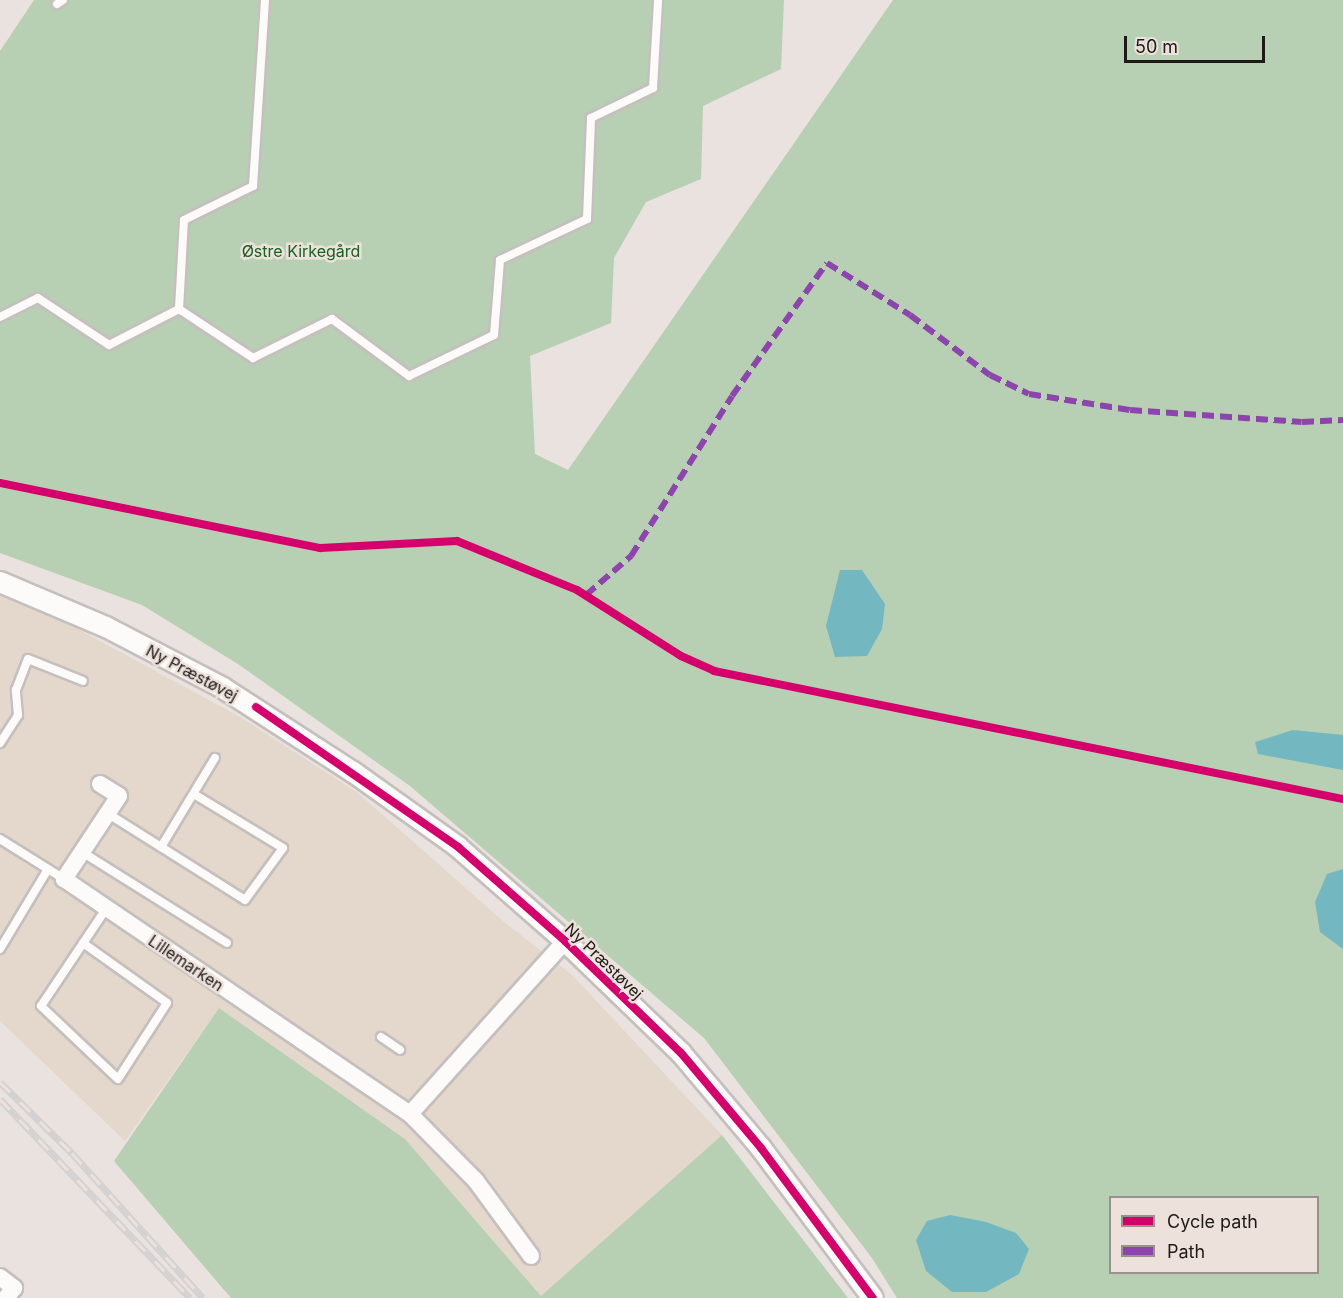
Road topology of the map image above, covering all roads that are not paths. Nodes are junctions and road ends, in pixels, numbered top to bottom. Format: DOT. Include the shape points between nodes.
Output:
graph roads {
  1 [pos="265,0"];
  2 [pos="658,0"];
  3 [pos="179,309"];
  4 [pos="0,317"];
  5 [pos="0,582"];
  6 [pos="83,681"];
  7 [pos="0,743"];
  8 [pos="214,758"];
  9 [pos="100,784"];
  10 [pos="194,794"];
  11 [pos="107,813"];
  12 [pos="0,838"];
  13 [pos="161,847"];
  14 [pos="82,852"];
  15 [pos="48,869"];
  16 [pos="64,879"];
  17 [pos="106,909"];
  18 [pos="565,941"];
  19 [pos="83,943"];
  20 [pos="226,943"];
  21 [pos="0,949"];
  22 [pos="381,1037"];
  23 [pos="400,1050"];
  24 [pos="410,1114"];
  25 [pos="531,1256"];
  26 [pos="0,1277"];
  27 [pos="6,1298"];
  28 [pos="873,1298"];
  1 -- 3 [label="lane" via="253,186 184,220"];
  2 -- 3 [label="lane" via="653,88 591,118 587,219 500,260 494,335 409,376 332,319 253,358"];
  3 -- 4 [label="lane" via="108,345 38,298"];
  5 -- 18 [label="street, Ny Præstøvej" via="106,627 256,707 458,847"];
  6 -- 7 [label="lane" via="28,659 16,690 18,715"];
  8 -- 10 [label="lane"];
  9 -- 11 [label="street" via="119,796"];
  10 -- 13 [label="lane"];
  10 -- 13 [label="lane" via="283,848 245,900"];
  11 -- 13 [label="lane"];
  11 -- 14 [label="street"];
  12 -- 15 [label="lane"];
  14 -- 16 [label="street"];
  14 -- 20 [label="lane"];
  15 -- 16 [label="lane"];
  15 -- 21 [label="lane"];
  16 -- 17 [label="street, Lillemarken"];
  17 -- 19 [label="lane"];
  17 -- 24 [label="street, Lillemarken"];
  18 -- 24 [label="street"];
  18 -- 28 [label="street, Ny Præstøvej" via="681,1053 768,1157"];
  19 -- 19 [label="lane" via="41,1006 118,1080 167,1003"];
  22 -- 23 [label="lane"];
  24 -- 25 [label="street, Lillemarken" via="476,1181"];
  26 -- 27 [label="street" via="14,1288"];
}
